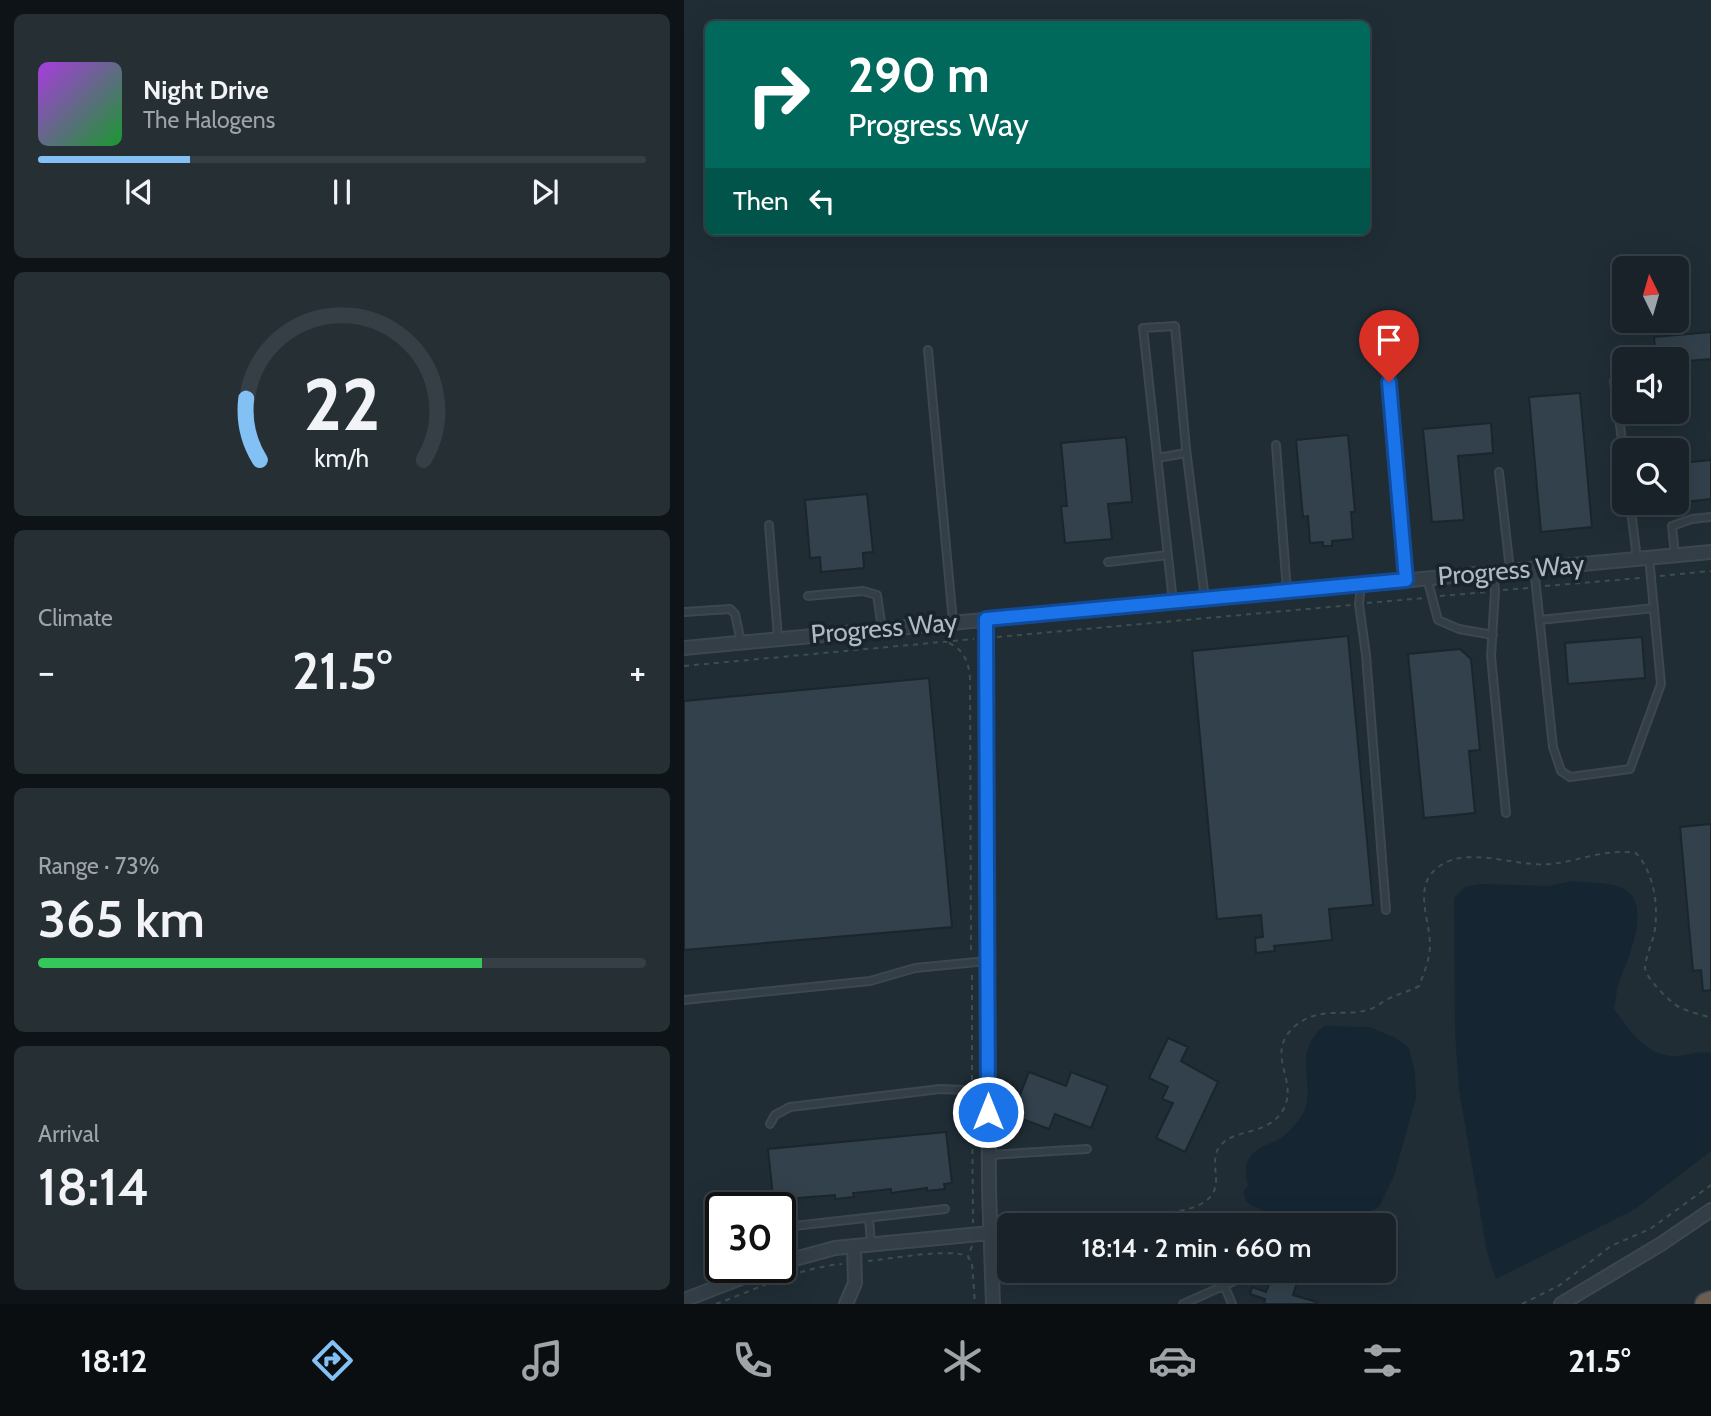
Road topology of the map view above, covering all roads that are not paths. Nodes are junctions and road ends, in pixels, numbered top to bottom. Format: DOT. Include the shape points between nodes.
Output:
graph roads {
  1 [pos="928,351"];
  2 [pos="1389,382"];
  3 [pos="1276,445"];
  4 [pos="1186,453"];
  5 [pos="1157,458"];
  6 [pos="1499,472"];
  7 [pos="1633,515"];
  8 [pos="1711,517"];
  9 [pos="769,525"];
  10 [pos="1711,552"];
  11 [pos="1168,555"];
  12 [pos="1675,555"];
  13 [pos="1643,558"];
  14 [pos="1108,562"];
  15 [pos="1534,568"];
  16 [pos="1509,570"];
  17 [pos="1493,572"];
  18 [pos="1427,578"];
  19 [pos="1406,580"];
  20 [pos="1361,584"];
  21 [pos="1287,591"];
  22 [pos="808,596"];
  23 [pos="1205,599"];
  24 [pos="1173,602"];
  25 [pos="1654,608"];
  26 [pos="684,612"];
  27 [pos="986,619"];
  28 [pos="1540,620"];
  29 [pos="954,622"];
  30 [pos="882,629"];
  31 [pos="1492,635"];
  32 [pos="778,638"];
  33 [pos="741,642"];
  34 [pos="684,648"];
  35 [pos="1506,813"];
  36 [pos="1386,910"];
  37 [pos="987,961"];
  38 [pos="684,1000"];
  39 [pos="988,1091"];
  40 [pos="770,1124"];
  41 [pos="1087,1149"];
  42 [pos="988,1154"];
  43 [pos="945,1209"];
  44 [pos="1711,1210"];
  45 [pos="869,1217"];
  46 [pos="796,1226"];
  47 [pos="990,1233"];
  48 [pos="871,1244"];
  49 [pos="854,1246"];
  50 [pos="796,1257"];
  51 [pos="728,1283"];
  52 [pos="1229,1283"];
  53 [pos="1224,1285"];
  54 [pos="684,1300"];
  55 [pos="1711,1302"];
  56 [pos="846,1304"];
  57 [pos="993,1304"];
  58 [pos="1183,1304"];
  59 [pos="1232,1304"];
  60 [pos="1561,1304"];
  61 [pos="1706,1304"];
  1 -- 29 [label="lane"];
  2 -- 19 [label="street"];
  3 -- 21 [label="lane"];
  4 -- 5 [label="lane"];
  4 -- 5 [label="lane" via="1175,326 1143,328"];
  4 -- 23 [label="lane"];
  5 -- 11 [label="lane"];
  6 -- 16 [label="lane"];
  7 -- 13 [label="lane"];
  8 -- 12 [label="lane" via="1672,526"];
  9 -- 32 [label="lane"];
  10 -- 12 [label="street, Progress Way"];
  11 -- 14 [label="lane"];
  11 -- 24 [label="lane"];
  12 -- 13 [label="street, Progress Way"];
  13 -- 15 [label="street, Progress Way"];
  13 -- 25 [label="lane" via="1651,577"];
  15 -- 16 [label="street, Progress Way"];
  15 -- 28 [label="lane"];
  16 -- 17 [label="street, Progress Way"];
  17 -- 18 [label="street, Progress Way"];
  17 -- 31 [label="lane"];
  18 -- 19 [label="street, Progress Way"];
  18 -- 31 [label="lane" via="1438,620"];
  19 -- 20 [label="street, Progress Way"];
  20 -- 21 [label="street, Progress Way"];
  20 -- 36 [label="lane" via="1359,604"];
  21 -- 23 [label="street, Progress Way"];
  22 -- 30 [label="lane" via="864,591 877,595"];
  23 -- 24 [label="street, Progress Way"];
  24 -- 27 [label="street, Progress Way"];
  25 -- 28 [label="lane"];
  25 -- 28 [label="lane" via="1660,684 1630,769 1570,777 1561,771 1553,747"];
  26 -- 33 [label="lane" via="730,609"];
  27 -- 29 [label="street, Progress Way"];
  27 -- 37 [label="street"];
  29 -- 30 [label="street, Progress Way"];
  30 -- 32 [label="street, Progress Way"];
  31 -- 35 [label="lane"];
  32 -- 33 [label="street, Progress Way"];
  33 -- 34 [label="street, Progress Way"];
  37 -- 38 [label="lane" via="915,968 870,981"];
  37 -- 39 [label="street"];
  39 -- 40 [label="lane" via="940,1089 790,1107 775,1115"];
  39 -- 42 [label="street"];
  41 -- 42 [label="lane"];
  42 -- 47 [label="street"];
  43 -- 45 [label="lane"];
  44 -- 60 [label="street"];
  45 -- 46 [label="lane"];
  45 -- 48 [label="lane"];
  47 -- 48 [label="street"];
  47 -- 57 [label="street"];
  48 -- 49 [label="street"];
  49 -- 50 [label="street"];
  49 -- 56 [label="street" via="855,1283"];
  51 -- 54 [label="street"];
  52 -- 53 [label="lane"];
  53 -- 58 [label="lane"];
  53 -- 59 [label="lane"];
  55 -- 61 [label="highway"];
}
